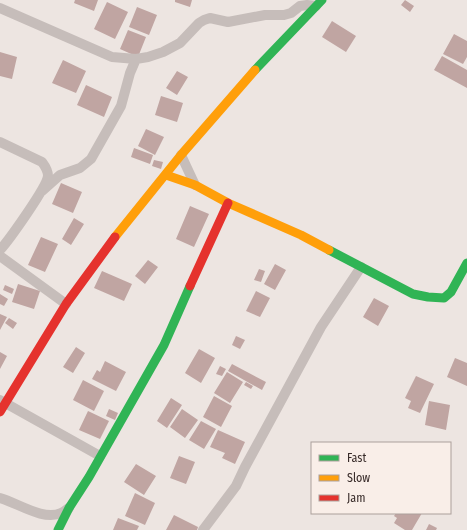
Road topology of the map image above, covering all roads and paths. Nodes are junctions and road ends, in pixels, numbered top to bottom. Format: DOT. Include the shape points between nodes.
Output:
graph roads {
  1 [pos="319,3"];
  2 [pos="0,8"];
  3 [pos="136,59"];
  4 [pos="0,142"];
  5 [pos="181,156"];
  6 [pos="166,175"];
  7 [pos="195,185"];
  8 [pos="42,190"];
  9 [pos="228,203"];
  10 [pos="0,250"];
  11 [pos="0,256"];
  12 [pos="467,263"];
  13 [pos="361,267"];
  14 [pos="66,304"];
  15 [pos="3,402"];
  16 [pos="0,412"];
  17 [pos="100,456"];
  18 [pos="0,498"];
  19 [pos="69,508"];
  20 [pos="60,528"];
  21 [pos="203,530"];
  1 -- 3 [label="street" via="300,6 284,15 265,15 228,22 210,18 199,23 180,43 163,52"];
  1 -- 5 [label="street"];
  2 -- 3 [label="street" via="112,57"];
  3 -- 8 [label="street" via="121,106 91,159 80,168 60,175"];
  4 -- 8 [label="street" via="42,162 47,168 48,177"];
  5 -- 6 [label="street"];
  5 -- 7 [label="street"];
  6 -- 7 [label="street"];
  6 -- 14 [label="street" via="121,228"];
  7 -- 9 [label="street"];
  8 -- 10 [label="street"];
  9 -- 13 [label="street" via="301,235"];
  9 -- 17 [label="street" via="164,345"];
  11 -- 14 [label="street"];
  12 -- 13 [label="street" via="451,292 444,298 413,294"];
  13 -- 21 [label="street" via="322,327 244,467 236,486"];
  14 -- 15 [label="street"];
  15 -- 16 [label="street"];
  15 -- 17 [label="street"];
  17 -- 19 [label="street"];
  18 -- 19 [label="street" via="37,513 61,514"];
  19 -- 20 [label="street"];
}
